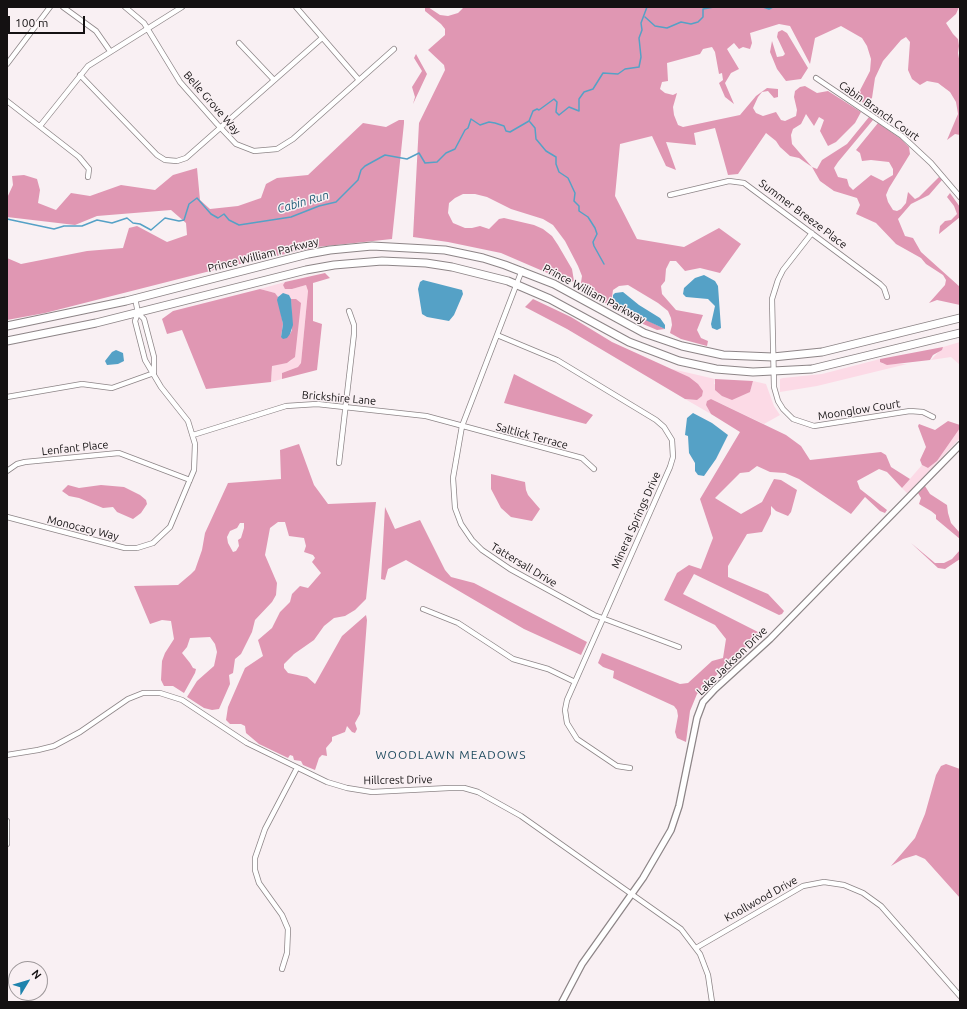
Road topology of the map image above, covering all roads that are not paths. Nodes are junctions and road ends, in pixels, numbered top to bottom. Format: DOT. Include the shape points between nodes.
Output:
graph roads {
  1 [pos="50,7"];
  2 [pos="63,7"];
  3 [pos="125,7"];
  4 [pos="182,7"];
  5 [pos="296,7"];
  6 [pos="148,28"];
  7 [pos="322,38"];
  8 [pos="240,43"];
  9 [pos="394,49"];
  10 [pos="110,51"];
  11 [pos="7,64"];
  12 [pos="80,75"];
  13 [pos="816,78"];
  14 [pos="274,80"];
  15 [pos="359,80"];
  16 [pos="7,101"];
  17 [pos="40,126"];
  18 [pos="220,128"];
  19 [pos="88,176"];
  20 [pos="670,195"];
  21 [pos="960,197"];
  22 [pos="812,233"];
  23 [pos="522,270"];
  24 [pos="516,284"];
  25 [pos="887,297"];
  26 [pos="135,298"];
  27 [pos="349,311"];
  28 [pos="138,313"];
  29 [pos="960,318"];
  30 [pos="7,326"];
  31 [pos="960,333"];
  32 [pos="497,335"];
  33 [pos="7,341"];
  34 [pos="773,357"];
  35 [pos="773,372"];
  36 [pos="154,373"];
  37 [pos="7,397"];
  38 [pos="345,407"];
  39 [pos="932,417"];
  40 [pos="462,426"];
  41 [pos="193,435"];
  42 [pos="960,445"];
  43 [pos="339,463"];
  44 [pos="594,469"];
  45 [pos="7,471"];
  46 [pos="190,480"];
  47 [pos="7,517"];
  48 [pos="423,608"];
  49 [pos="603,618"];
  50 [pos="678,647"];
  51 [pos="575,682"];
  52 [pos="7,755"];
  53 [pos="297,768"];
  54 [pos="630,768"];
  55 [pos="7,821"];
  56 [pos="7,844"];
  57 [pos="632,894"];
  58 [pos="696,948"];
  59 [pos="282,969"];
  60 [pos="960,996"];
  61 [pos="562,1002"];
  62 [pos="712,1002"];
  1 -- 11 [label="street"];
  2 -- 10 [label="street" via="96,31"];
  3 -- 6 [label="street, Belle Grove Way"];
  4 -- 6 [label="street"];
  5 -- 7 [label="street"];
  6 -- 10 [label="street"];
  6 -- 18 [label="street, Belle Grove Way" via="180,82"];
  7 -- 14 [label="street"];
  7 -- 15 [label="street"];
  8 -- 14 [label="street"];
  9 -- 15 [label="street, Belle Grove Way"];
  10 -- 12 [label="street" via="88,66"];
  12 -- 17 [label="street"];
  12 -- 18 [label="street" via="165,160 177,161 186,158"];
  13 -- 21 [label="street, Cabin Branch Court" via="902,136 931,163"];
  14 -- 18 [label="street"];
  15 -- 18 [label="street, Belle Grove Way" via="293,139 277,149 262,152 243,148"];
  16 -- 17 [label="street"];
  17 -- 19 [label="street" via="84,161 89,169"];
  20 -- 22 [label="street, Summer Breeze Place" via="738,181 750,186"];
  22 -- 25 [label="street, Summer Breeze Place" via="880,284"];
  22 -- 34 [label="street, Moonglow Court" via="783,270 775,288 772,308"];
  23 -- 24 [label="street, Tattersall Drive"];
  23 -- 26 [label="highway, Prince William Parkway" via="445,250 396,246 351,248 277,261"];
  23 -- 34 [label="highway, Prince William Parkway" via="661,340 723,355"];
  24 -- 28 [label="highway" via="468,270 426,263 358,262 306,270"];
  24 -- 32 [label="street, Tattersall Drive"];
  24 -- 35 [label="highway" via="563,305 628,342 661,355 716,369"];
  26 -- 28 [label="street, Monocacy Way"];
  26 -- 30 [label="highway, Prince William Parkway"];
  27 -- 38 [label="street" via="354,334"];
  28 -- 33 [label="highway"];
  28 -- 36 [label="street, Monocacy Way" via="144,319 154,357"];
  28 -- 36 [label="street, Monocacy Way" via="135,321 145,360"];
  29 -- 34 [label="highway, Prince William Parkway" via="822,352"];
  31 -- 35 [label="highway" via="812,369"];
  32 -- 40 [label="street, Tattersall Drive"];
  32 -- 49 [label="street, Mineral Springs Drive" via="557,360 656,420 672,440 673,457 670,467"];
  34 -- 35 [label="street, Moonglow Court"];
  35 -- 39 [label="street, Moonglow Court" via="775,394 783,409 793,419 806,425 821,426 910,411 923,412"];
  36 -- 37 [label="street" via="112,388 82,384"];
  36 -- 41 [label="street, Monocacy Way" via="161,387 184,415"];
  38 -- 40 [label="street, Brickshire Lane" via="426,416"];
  38 -- 41 [label="street, Brickshire Lane" via="297,404"];
  38 -- 43 [label="street"];
  40 -- 44 [label="street, Saltlick Terrace" via="582,458"];
  40 -- 49 [label="street, Tattersall Drive" via="453,478 453,494 461,524 472,540 510,569"];
  41 -- 46 [label="street, Monocacy Way" via="196,457"];
  42 -- 57 [label="street, Lake Jackson Drive" via="770,639 704,702 697,718 676,818 662,848"];
  45 -- 46 [label="street, Lenfant Place" via="25,462 119,452"];
  46 -- 47 [label="street, Monocacy Way" via="170,528 159,539 136,548 117,546"];
  48 -- 51 [label="street" via="458,623 513,659 548,669"];
  49 -- 50 [label="street, Tattersall Drive"];
  49 -- 51 [label="street, Mineral Springs Drive"];
  51 -- 54 [label="street, Mineral Springs Drive" via="567,700 566,710 567,723 571,731 583,743 617,766"];
  52 -- 53 [label="street, Hillcrest Drive" via="54,746 80,732 128,699 150,692 168,694 182,700 247,743"];
  53 -- 57 [label="street, Hillcrest Drive" via="327,782 372,792 464,788 478,792 522,816"];
  53 -- 59 [label="street" via="265,829 255,858 259,883 282,915 288,929 288,947"];
  55 -- 56 [label="street"];
  57 -- 58 [label="street, Hillcrest Drive" via="681,929"];
  57 -- 61 [label="street, Lake Jackson Drive" via="592,949"];
  58 -- 60 [label="street, Knollwood Drive" via="803,886 824,882 839,884 863,893 881,906"];
  58 -- 62 [label="street, Hillcrest Drive" via="704,962"];
}
